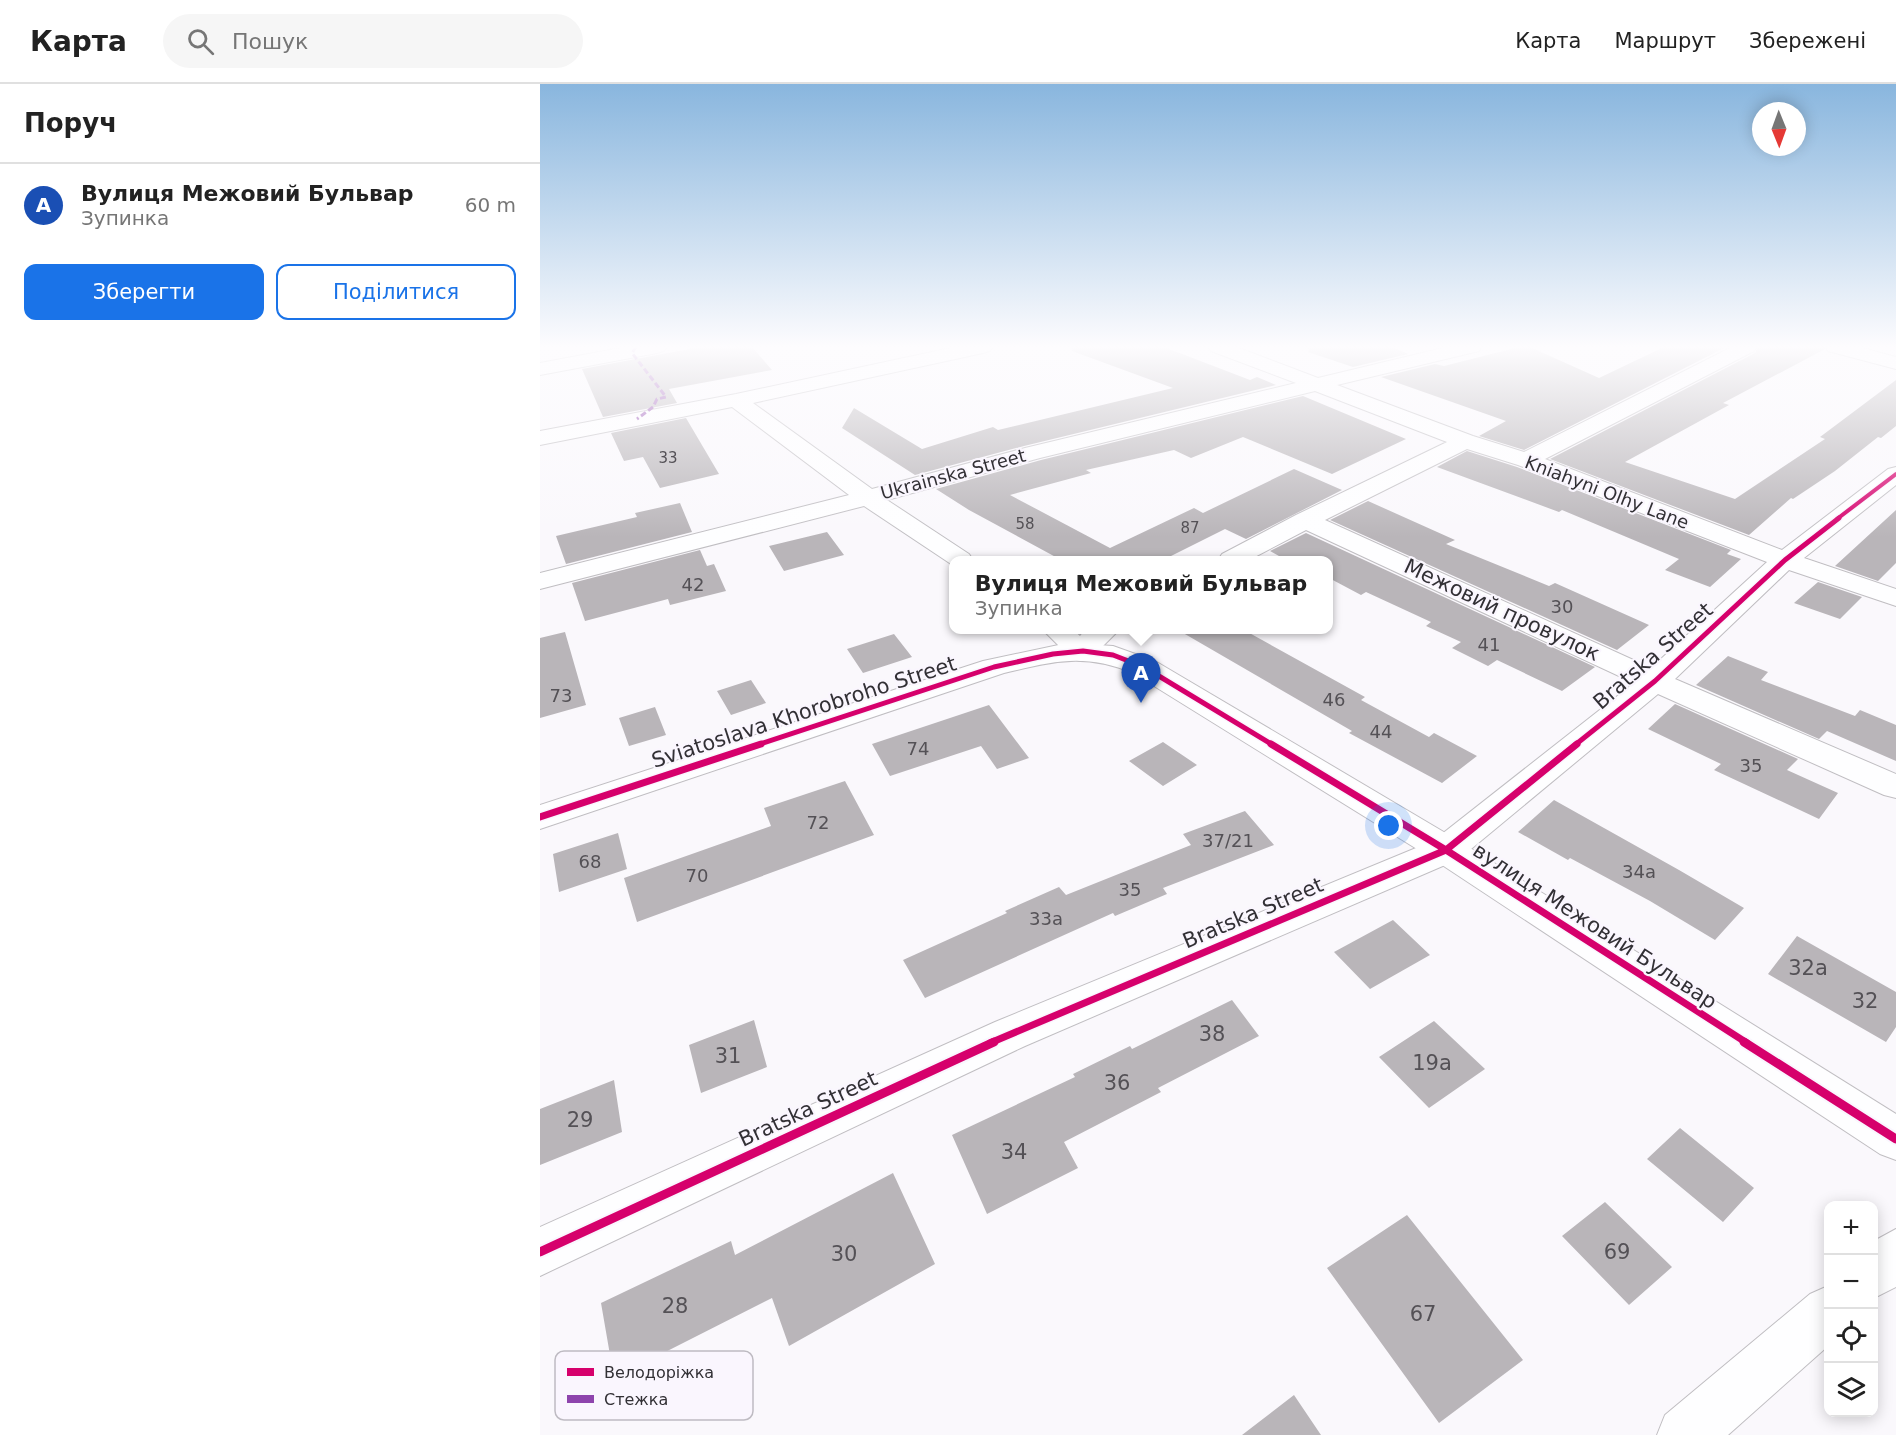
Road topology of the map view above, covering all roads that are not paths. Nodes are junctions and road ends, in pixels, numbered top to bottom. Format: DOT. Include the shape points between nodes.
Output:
graph roads {
  1 [pos="684,410"];
  2 [pos="750,410"];
  3 [pos="1211,410"];
  4 [pos="1386,410"];
  5 [pos="1624,410"];
  6 [pos="540,438"];
  7 [pos="1465,441"];
  8 [pos="1526,460"];
  9 [pos="1896,474"];
  10 [pos="867,497"];
  11 [pos="1305,520"];
  12 [pos="953,556"];
  13 [pos="1240,556"];
  14 [pos="1785,560"];
  15 [pos="540,581"];
  16 [pos="1896,598"];
  17 [pos="1081,637"];
  18 [pos="1654,681"];
  19 [pos="1896,787"];
  20 [pos="540,817"];
  21 [pos="1446,850"];
  22 [pos="1896,1138"];
  23 [pos="540,1252"];
  24 [pos="1896,1254"];
  25 [pos="1878,1270"];
  26 [pos="1824,1315"];
  27 [pos="1685,1435"];
  1 -- 6 [label="street"];
  2 -- 10 [label="street"];
  3 -- 10 [label="street, Ukrainska Street"];
  4 -- 7 [label="street, Kniahyni Olhy Lane"];
  5 -- 8 [label="street"];
  7 -- 8 [label="street, Kniahyni Olhy Lane"];
  7 -- 11 [label="street"];
  8 -- 14 [label="street, Kniahyni Olhy Lane"];
  9 -- 14 [label="street, Bratska Street"];
  10 -- 12 [label="street"];
  10 -- 15 [label="street, Ukrainska Street"];
  11 -- 13 [label="street"];
  11 -- 18 [label="street, Межовий провулок"];
  14 -- 16 [label="street, Kniahyni Olhy Lane"];
  14 -- 18 [label="street, Bratska Street"];
  17 -- 20 [label="street, Sviatoslava Khorobroho Street" via="1040,656 994,667"];
  17 -- 21 [label="street, вулиця Межовий Бульвар" via="1144,667"];
  18 -- 19 [label="street, Межовий провулок"];
  18 -- 21 [label="street, Bratska Street"];
  21 -- 22 [label="street, вулиця Межовий Бульвар"];
  21 -- 23 [label="street, Bratska Street" via="1010,1034"];
  24 -- 25 [label="street"];
  26 -- 27 [label="street"];
}
